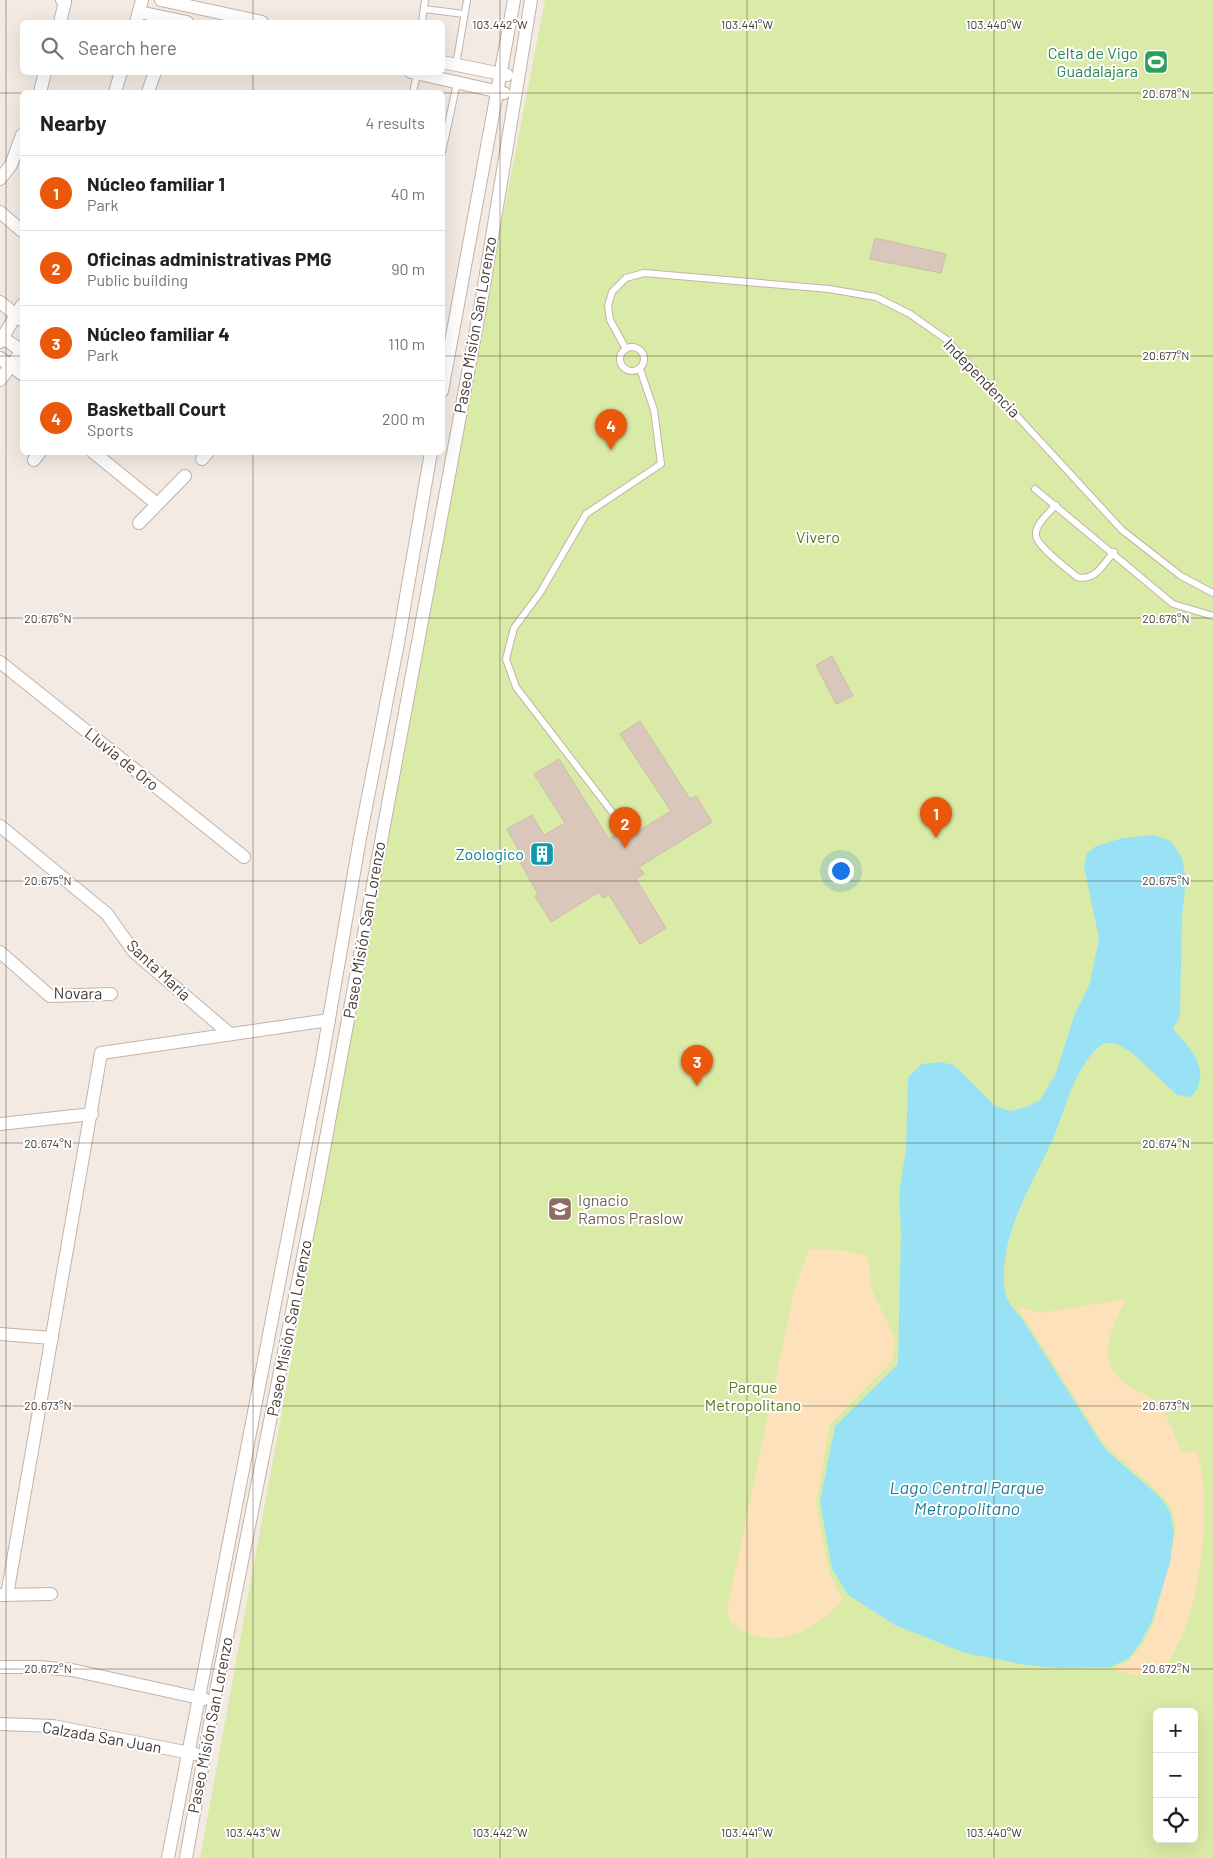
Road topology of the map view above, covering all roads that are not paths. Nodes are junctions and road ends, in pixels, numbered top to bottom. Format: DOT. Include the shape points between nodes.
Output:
graph roads {
  1 [pos="62,0"];
  2 [pos="425,0"];
  3 [pos="466,0"];
  4 [pos="514,0"];
  5 [pos="531,0"];
  6 [pos="170,1"];
  7 [pos="424,9"];
  8 [pos="139,12"];
  9 [pos="464,14"];
  10 [pos="60,20"];
  11 [pos="167,20"];
  12 [pos="170,20"];
  13 [pos="253,20"];
  14 [pos="422,20"];
  15 [pos="445,63"];
  16 [pos="456,65"];
  17 [pos="500,74"];
  18 [pos="44,75"];
  19 [pos="120,75"];
  20 [pos="154,75"];
  21 [pos="414,75"];
  22 [pos="423,75"];
  23 [pos="517,76"];
  24 [pos="457,83"];
  25 [pos="40,90"];
  26 [pos="116,90"];
  27 [pos="149,90"];
  28 [pos="413,90"];
  29 [pos="497,92"];
  30 [pos="514,94"];
  31 [pos="445,138"];
  32 [pos="20,141"];
  33 [pos="0,179"];
  34 [pos="0,212"];
  35 [pos="20,229"];
  36 [pos="0,302"];
  37 [pos="20,312"];
  38 [pos="20,314"];
  39 [pos="1,339"];
  40 [pos="626,349"];
  41 [pos="20,350"];
  42 [pos="20,354"];
  43 [pos="0,358"];
  44 [pos="11,366"];
  45 [pos="640,369"];
  46 [pos="20,373"];
  47 [pos="445,375"];
  48 [pos="0,380"];
  49 [pos="97,455"];
  50 [pos="430,455"];
  51 [pos="184,476"];
  52 [pos="1035,489"];
  53 [pos="157,504"];
  54 [pos="1056,506"];
  55 [pos="139,523"];
  56 [pos="1114,552"];
  57 [pos="1213,593"];
  58 [pos="1213,616"];
  59 [pos="0,662"];
  60 [pos="612,812"];
  61 [pos="0,826"];
  62 [pos="244,857"];
  63 [pos="0,952"];
  64 [pos="111,994"];
  65 [pos="329,1020"];
  66 [pos="230,1034"];
  67 [pos="92,1114"];
  68 [pos="0,1124"];
  69 [pos="0,1334"];
  70 [pos="52,1338"];
  71 [pos="51,1594"];
  72 [pos="3,1595"];
  73 [pos="0,1667"];
  74 [pos="198,1698"];
  75 [pos="214,1701"];
  76 [pos="0,1724"];
  77 [pos="188,1753"];
  78 [pos="204,1756"];
  79 [pos="168,1858"];
  80 [pos="186,1858"];
  1 -- 10 [label="street" via="65,2"];
  2 -- 7 [label="lane"];
  3 -- 9 [label="lane"];
  4 -- 17 [label="street, Paseo Misión San Lorenzo"];
  5 -- 23 [label="street, Paseo Misión San Lorenzo"];
  6 -- 12 [label="street"];
  6 -- 13 [label="street"];
  7 -- 9 [label="lane"];
  7 -- 14 [label="lane"];
  8 -- 11 [label="street"];
  9 -- 16 [label="lane"];
  15 -- 16 [label="street"];
  16 -- 17 [label="street"];
  17 -- 23 [label="street"];
  17 -- 29 [label="street, Paseo Misión San Lorenzo"];
  18 -- 25 [label="street"];
  19 -- 26 [label="street"];
  20 -- 27 [label="street"];
  21 -- 28 [label="lane"];
  22 -- 24 [label="street"];
  23 -- 30 [label="street, Paseo Misión San Lorenzo"];
  24 -- 29 [label="street"];
  24 -- 31 [label="lane"];
  29 -- 30 [label="street"];
  29 -- 47 [label="street, Paseo Misión San Lorenzo"];
  30 -- 75 [label="street, Paseo Misión San Lorenzo" via="483,292 316,1192"];
  32 -- 33 [label="street" via="11,165"];
  34 -- 35 [label="street"];
  36 -- 37 [label="street"];
  38 -- 39 [label="street"];
  39 -- 41 [label="street"];
  40 -- 45 [label="lane" via="635,347 642,352 644,359"];
  40 -- 45 [label="lane" via="619,358 621,366 628,371"];
  40 -- 57 [label="lane, Independencia" via="610,320 608,306 612,292 626,278 644,273 821,288 876,297 910,314 947,340 1122,530 1181,576"];
  42 -- 44 [label="street"];
  43 -- 44 [label="street"];
  44 -- 46 [label="street"];
  44 -- 48 [label="street"];
  45 -- 60 [label="lane" via="654,410 661,464 586,514 540,593 514,628 506,659 516,687"];
  49 -- 53 [label="street"];
  50 -- 65 [label="street, Paseo Misión San Lorenzo"];
  51 -- 53 [label="street"];
  52 -- 54 [label="lane"];
  53 -- 55 [label="street"];
  54 -- 56 [label="lane"];
  54 -- 56 [label="lane" via="1038,526 1036,534 1039,543 1077,577 1092,577"];
  56 -- 58 [label="lane" via="1173,604"];
  59 -- 62 [label="street, Lluvia de Oro"];
  61 -- 66 [label="street, Santa María" via="107,914 134,952"];
  63 -- 64 [label="street, Novara" via="50,996"];
  65 -- 66 [label="street"];
  65 -- 74 [label="street, Paseo Misión San Lorenzo"];
  66 -- 67 [label="street" via="101,1053"];
  67 -- 68 [label="street"];
  67 -- 70 [label="street"];
  69 -- 70 [label="street"];
  70 -- 72 [label="street"];
  71 -- 72 [label="street"];
  73 -- 74 [label="street" via="72,1670"];
  74 -- 75 [label="street"];
  74 -- 77 [label="street, Paseo Misión San Lorenzo"];
  75 -- 78 [label="street, Paseo Misión San Lorenzo"];
  76 -- 77 [label="street, Calzada San Juan" via="53,1726"];
  77 -- 78 [label="street, Calzada San Juan"];
  77 -- 79 [label="street, Paseo Misión San Lorenzo"];
  78 -- 80 [label="street, Paseo Misión San Lorenzo"];
}
